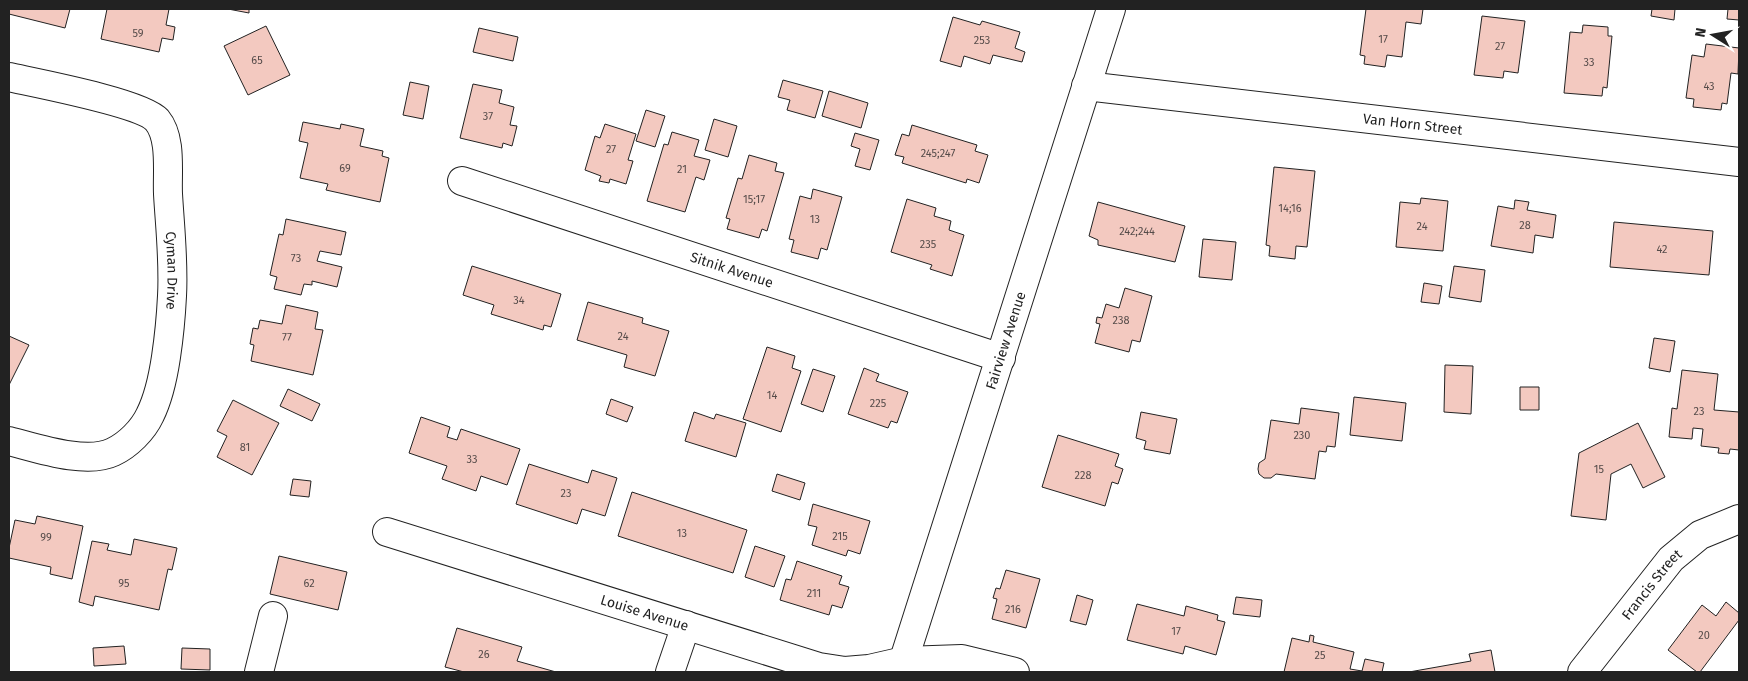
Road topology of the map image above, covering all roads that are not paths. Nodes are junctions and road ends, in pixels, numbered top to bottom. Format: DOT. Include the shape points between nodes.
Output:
graph roads {
  1 [pos="1111,9"];
  2 [pos="9,77"];
  3 [pos="1086,86"];
  4 [pos="1739,162"];
  5 [pos="462,181"];
  6 [pos="1001,358"];
  7 [pos="9,441"];
  8 [pos="1739,519"];
  9 [pos="387,532"];
  10 [pos="273,616"];
  11 [pos="686,625"];
  12 [pos="902,667"];
  13 [pos="259,672"];
  14 [pos="670,672"];
  15 [pos="1015,672"];
  16 [pos="1582,672"];
  1 -- 3 [label="street, Fairview Avenue"];
  2 -- 7 [label="street, Cyman Drive" via="115,102 157,120 167,140 172,296 158,395 149,417 126,444 112,453 77,457"];
  3 -- 4 [label="street, Van Horn Street"];
  3 -- 6 [label="street, Fairview Avenue"];
  5 -- 6 [label="street, Sitnik Avenue"];
  6 -- 12 [label="street, Fairview Avenue"];
  8 -- 16 [label="street, Francis Street" via="1700,535 1671,559"];
  9 -- 11 [label="street, Louise Avenue"];
  10 -- 13 [label="street"];
  11 -- 12 [label="street, Louise Avenue" via="819,667 845,671"];
  11 -- 14 [label="street"];
  12 -- 15 [label="street, Louise Avenue" via="962,658"];
}
